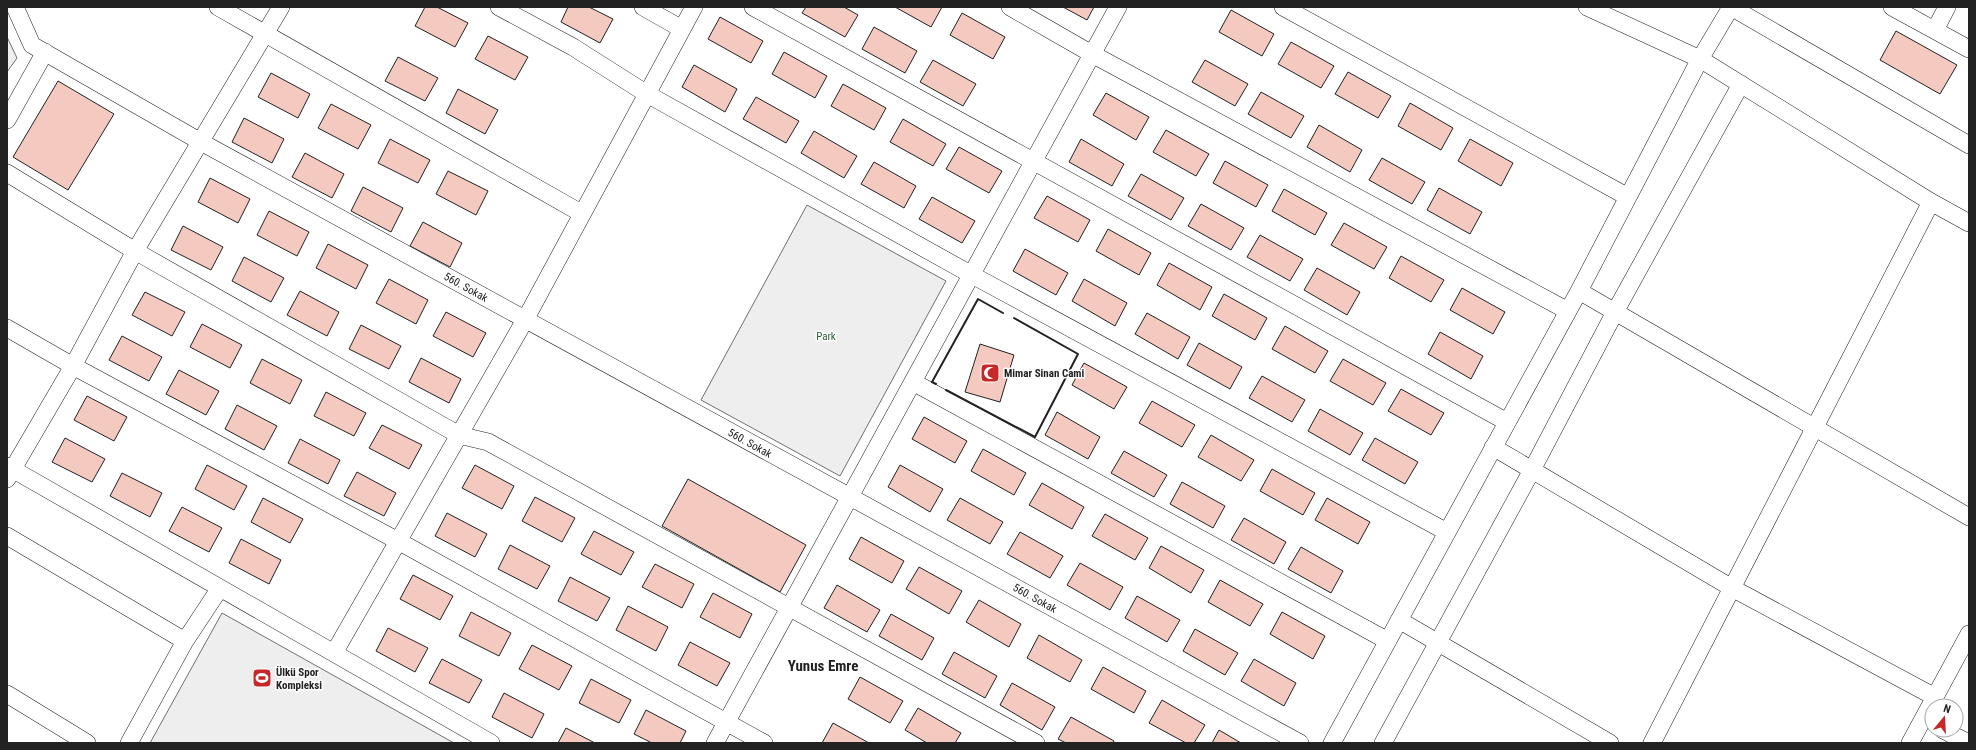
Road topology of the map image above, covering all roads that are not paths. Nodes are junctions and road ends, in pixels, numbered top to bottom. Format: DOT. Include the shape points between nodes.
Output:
graph roads {
  1 [pos="15,7"];
  2 [pos="218,7"];
  3 [pos="281,7"];
  4 [pos="499,7"];
  5 [pos="643,7"];
  6 [pos="694,7"];
  7 [pos="753,7"];
  8 [pos="1010,7"];
  9 [pos="1118,7"];
  10 [pos="1284,7"];
  11 [pos="1587,7"];
  12 [pos="1731,7"];
  13 [pos="1892,7"];
  14 [pos="1947,7"];
  15 [pos="682,29"];
  16 [pos="1935,30"];
  17 [pos="266,34"];
  18 [pos="1969,49"];
  19 [pos="45,52"];
  20 [pos="1092,54"];
  21 [pos="1700,59"];
  22 [pos="1740,84"];
  23 [pos="647,94"];
  24 [pos="7,120"];
  25 [pos="201,142"];
  26 [pos="1969,145"];
  27 [pos="1034,160"];
  28 [pos="7,174"];
  29 [pos="1628,197"];
  30 [pos="1931,202"];
  31 [pos="581,213"];
  32 [pos="1969,224"];
  33 [pos="135,251"];
  34 [pos="972,275"];
  35 [pos="1579,291"];
  36 [pos="1568,310"];
  37 [pos="1615,312"];
  38 [pos="525,320"];
  39 [pos="7,328"];
  40 [pos="73,366"];
  41 [pos="913,382"];
  42 [pos="1507,422"];
  43 [pos="1814,427"];
  44 [pos="459,435"];
  45 [pos="1494,447"];
  46 [pos="1532,470"];
  47 [pos="9,471"];
  48 [pos="850,498"];
  49 [pos="1969,517"];
  50 [pos="1447,532"];
  51 [pos="7,536"];
  52 [pos="398,541"];
  53 [pos="220,588"];
  54 [pos="1732,588"];
  55 [pos="790,607"];
  56 [pos="1399,620"];
  57 [pos="1969,634"];
  58 [pos="185,641"];
  59 [pos="1388,641"];
  60 [pos="1436,642"];
  61 [pos="334,653"];
  62 [pos="7,694"];
  63 [pos="1935,698"];
  64 [pos="726,722"];
  65 [pos="1924,726"];
  66 [pos="1959,738"];
  67 [pos="87,743"];
  68 [pos="130,743"];
  69 [pos="491,743"];
  70 [pos="715,743"];
  71 [pos="764,743"];
  72 [pos="1036,743"];
  73 [pos="1300,743"];
  74 [pos="1332,743"];
  75 [pos="1383,743"];
  76 [pos="1610,743"];
  77 [pos="1652,743"];
  78 [pos="1910,743"];
  79 [pos="1969,743"];
  1 -- 19 [label="street, 560. Sokak" via="32,45"];
  2 -- 17 [label="street"];
  3 -- 17 [label="street"];
  4 -- 23 [label="street" via="573,47"];
  5 -- 15 [label="street"];
  6 -- 15 [label="street"];
  7 -- 27 [label="street"];
  8 -- 20 [label="street"];
  9 -- 20 [label="street"];
  10 -- 29 [label="street"];
  11 -- 21 [label="street"];
  12 -- 21 [label="street"];
  12 -- 26 [label="street"];
  13 -- 16 [label="street"];
  14 -- 16 [label="street"];
  15 -- 23 [label="street"];
  16 -- 18 [label="street"];
  17 -- 25 [label="street"];
  17 -- 31 [label="street"];
  19 -- 24 [label="street"];
  19 -- 25 [label="street, 560. Sokak"];
  20 -- 27 [label="street"];
  20 -- 36 [label="street"];
  21 -- 22 [label="street"];
  21 -- 29 [label="street"];
  22 -- 30 [label="street"];
  22 -- 37 [label="street"];
  23 -- 31 [label="street"];
  23 -- 34 [label="street"];
  25 -- 33 [label="street"];
  25 -- 38 [label="street, 560. Sokak"];
  27 -- 34 [label="street"];
  27 -- 42 [label="street"];
  28 -- 33 [label="street"];
  29 -- 35 [label="street"];
  30 -- 32 [label="street"];
  30 -- 43 [label="street"];
  31 -- 38 [label="street"];
  33 -- 40 [label="street"];
  33 -- 44 [label="street"];
  34 -- 41 [label="street"];
  34 -- 50 [label="street"];
  35 -- 36 [label="street"];
  35 -- 37 [label="street"];
  36 -- 42 [label="street"];
  37 -- 43 [label="street"];
  37 -- 46 [label="street"];
  38 -- 44 [label="street"];
  38 -- 48 [label="street, 560. Sokak"];
  39 -- 40 [label="street"];
  40 -- 47 [label="street"];
  40 -- 52 [label="street"];
  41 -- 48 [label="street"];
  41 -- 59 [label="street"];
  42 -- 45 [label="street"];
  43 -- 49 [label="street"];
  43 -- 54 [label="street"];
  44 -- 52 [label="street"];
  44 -- 55 [label="street" via="488,442"];
  45 -- 46 [label="street"];
  45 -- 50 [label="street"];
  46 -- 54 [label="street"];
  46 -- 60 [label="street"];
  47 -- 53 [label="street"];
  48 -- 55 [label="street"];
  48 -- 73 [label="street, 560. Sokak"];
  50 -- 56 [label="street"];
  51 -- 58 [label="street"];
  52 -- 61 [label="street"];
  52 -- 64 [label="street"];
  53 -- 58 [label="street"];
  53 -- 61 [label="street"];
  54 -- 63 [label="street"];
  54 -- 77 [label="street"];
  55 -- 64 [label="street"];
  55 -- 72 [label="street"];
  56 -- 59 [label="street"];
  56 -- 60 [label="street"];
  57 -- 63 [label="street"];
  58 -- 68 [label="street"];
  59 -- 74 [label="street"];
  60 -- 75 [label="street"];
  60 -- 76 [label="street"];
  61 -- 69 [label="street"];
  62 -- 67 [label="street"];
  64 -- 70 [label="street"];
  64 -- 71 [label="street"];
  65 -- 78 [label="street"];
  66 -- 79 [label="street"];
}
